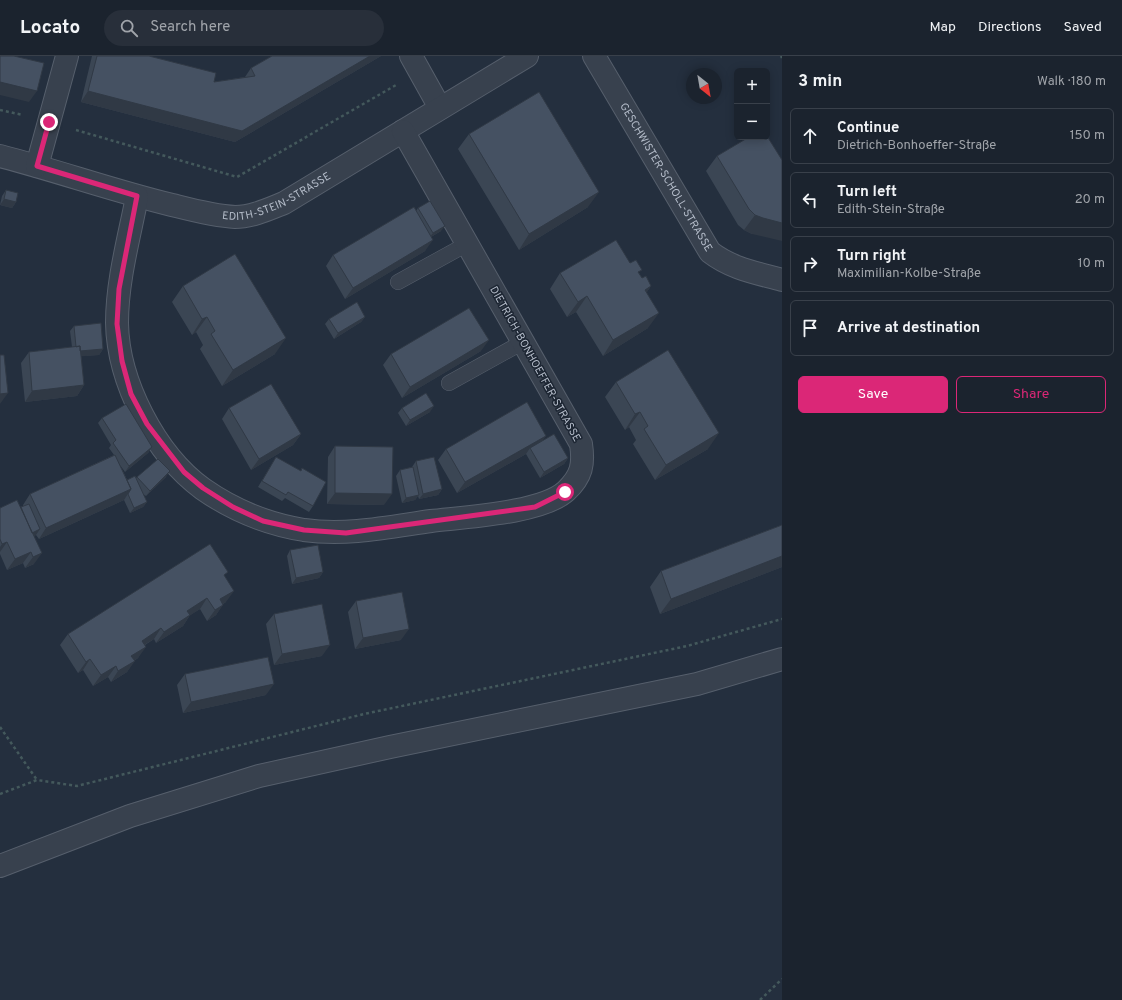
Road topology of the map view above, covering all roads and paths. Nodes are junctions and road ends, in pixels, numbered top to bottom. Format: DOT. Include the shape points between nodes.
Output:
graph roads {
  1 [pos="67,56"];
  2 [pos="527,56"];
  3 [pos="594,56"];
  4 [pos="415,63"];
  5 [pos="440,108"];
  6 [pos="0,110"];
  7 [pos="49,122"];
  8 [pos="403,131"];
  9 [pos="0,156"];
  10 [pos="37,166"];
  11 [pos="137,196"];
  12 [pos="467,244"];
  13 [pos="782,280"];
  14 [pos="398,282"];
  15 [pos="523,342"];
  16 [pos="449,383"];
  17 [pos="782,619"];
  18 [pos="782,659"];
  19 [pos="0,727"];
  20 [pos="37,780"];
  21 [pos="0,794"];
  22 [pos="2,859"];
  23 [pos="782,979"];
  24 [pos="760,1000"];
  1 -- 7 [label="street"];
  2 -- 5 [label="street, EDITH-STEIN-STRASSE"];
  3 -- 13 [label="street, GESCHWISTER-SCHOLL-STRASSE" via="710,252 722,262"];
  4 -- 5 [label="street"];
  4 -- 7 [label="path" via="237,176"];
  5 -- 8 [label="street, EDITH-STEIN-STRASSE"];
  6 -- 7 [label="path"];
  7 -- 10 [label="street"];
  8 -- 11 [label="street, EDITH-STEIN-STRASSE" via="284,203 261,212 236,217"];
  8 -- 12 [label="street, DIETRICH-BONHOEFFER-STRASSE"];
  9 -- 10 [label="street, EDITH-STEIN-STRASSE"];
  10 -- 11 [label="street, EDITH-STEIN-STRASSE"];
  11 -- 15 [label="street, DIETRICH-BONHOEFFER-STRASSE" via="119,289 117,324 122,361 131,394 147,424 184,472 233,507 263,521 304,530 346,533 535,507 565,492 578,476 583,459 581,444"];
  12 -- 14 [label="lane"];
  12 -- 15 [label="street, DIETRICH-BONHOEFFER-STRASSE"];
  15 -- 16 [label="lane"];
  17 -- 20 [label="path" via="687,646 364,714 77,786"];
  18 -- 22 [label="street" via="697,684 259,776"];
  19 -- 20 [label="path"];
  20 -- 21 [label="path"];
  23 -- 24 [label="path"];
}
